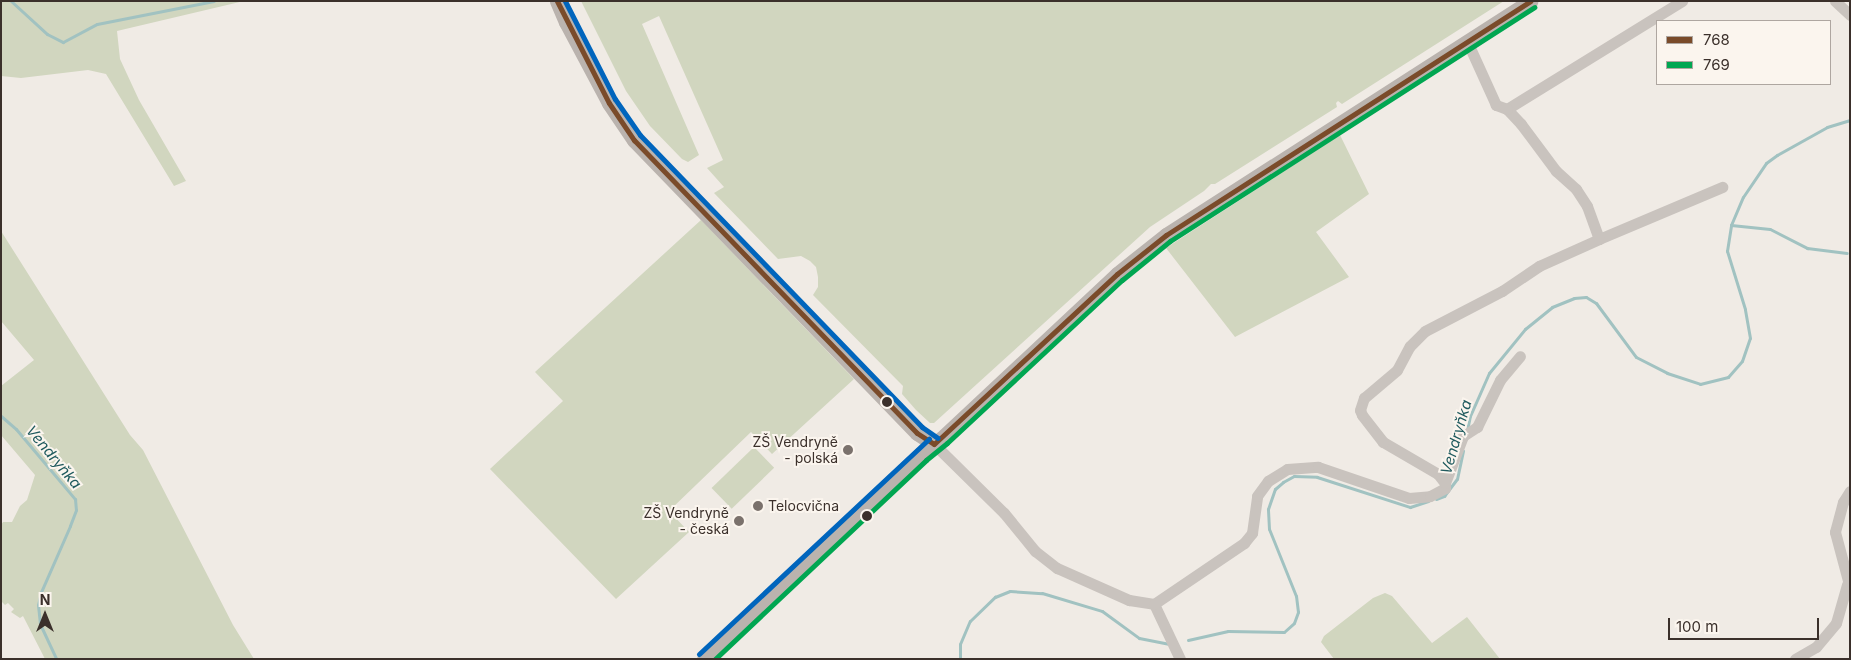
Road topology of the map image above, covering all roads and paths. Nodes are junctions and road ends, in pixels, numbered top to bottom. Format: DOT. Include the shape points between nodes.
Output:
graph roads {
  1 [pos="557,1"];
  2 [pos="1530,1"];
  3 [pos="1682,1"];
  4 [pos="1835,1"];
  5 [pos="1850,15"];
  6 [pos="1467,41"];
  7 [pos="1506,109"];
  8 [pos="1722,187"];
  9 [pos="1599,239"];
  10 [pos="1520,356"];
  11 [pos="934,444"];
  12 [pos="1445,483"];
  13 [pos="1850,491"];
  14 [pos="1848,587"];
  15 [pos="1154,604"];
  16 [pos="704,659"];
  17 [pos="1180,659"];
  18 [pos="1795,659"];
  1 -- 11 [label="street" via="609,103 634,140 911,427"];
  2 -- 6 [label="street"];
  3 -- 7 [label="street"];
  4 -- 5 [label="street"];
  6 -- 7 [label="street" via="1496,105"];
  6 -- 11 [label="street" via="1166,235 1117,274"];
  7 -- 9 [label="street" via="1535,139 1556,171 1576,189 1587,206"];
  8 -- 9 [label="street"];
  9 -- 12 [label="street" via="1539,266 1502,292 1425,331 1410,346 1397,370 1364,398 1360,410 1362,416 1383,442 1438,474"];
  10 -- 12 [label="street" via="1500,380 1477,427 1463,436"];
  11 -- 15 [label="street" via="1004,513 1035,551 1057,568 1129,600"];
  11 -- 16 [label="street"];
  12 -- 15 [label="street" via="1444,488 1430,496 1409,498 1318,467 1287,469 1268,481 1257,496 1252,533 1244,543"];
  13 -- 14 [label="street" via="1843,502 1835,532"];
  14 -- 18 [label="street" via="1836,623 1816,647"];
  15 -- 17 [label="street"];
}
